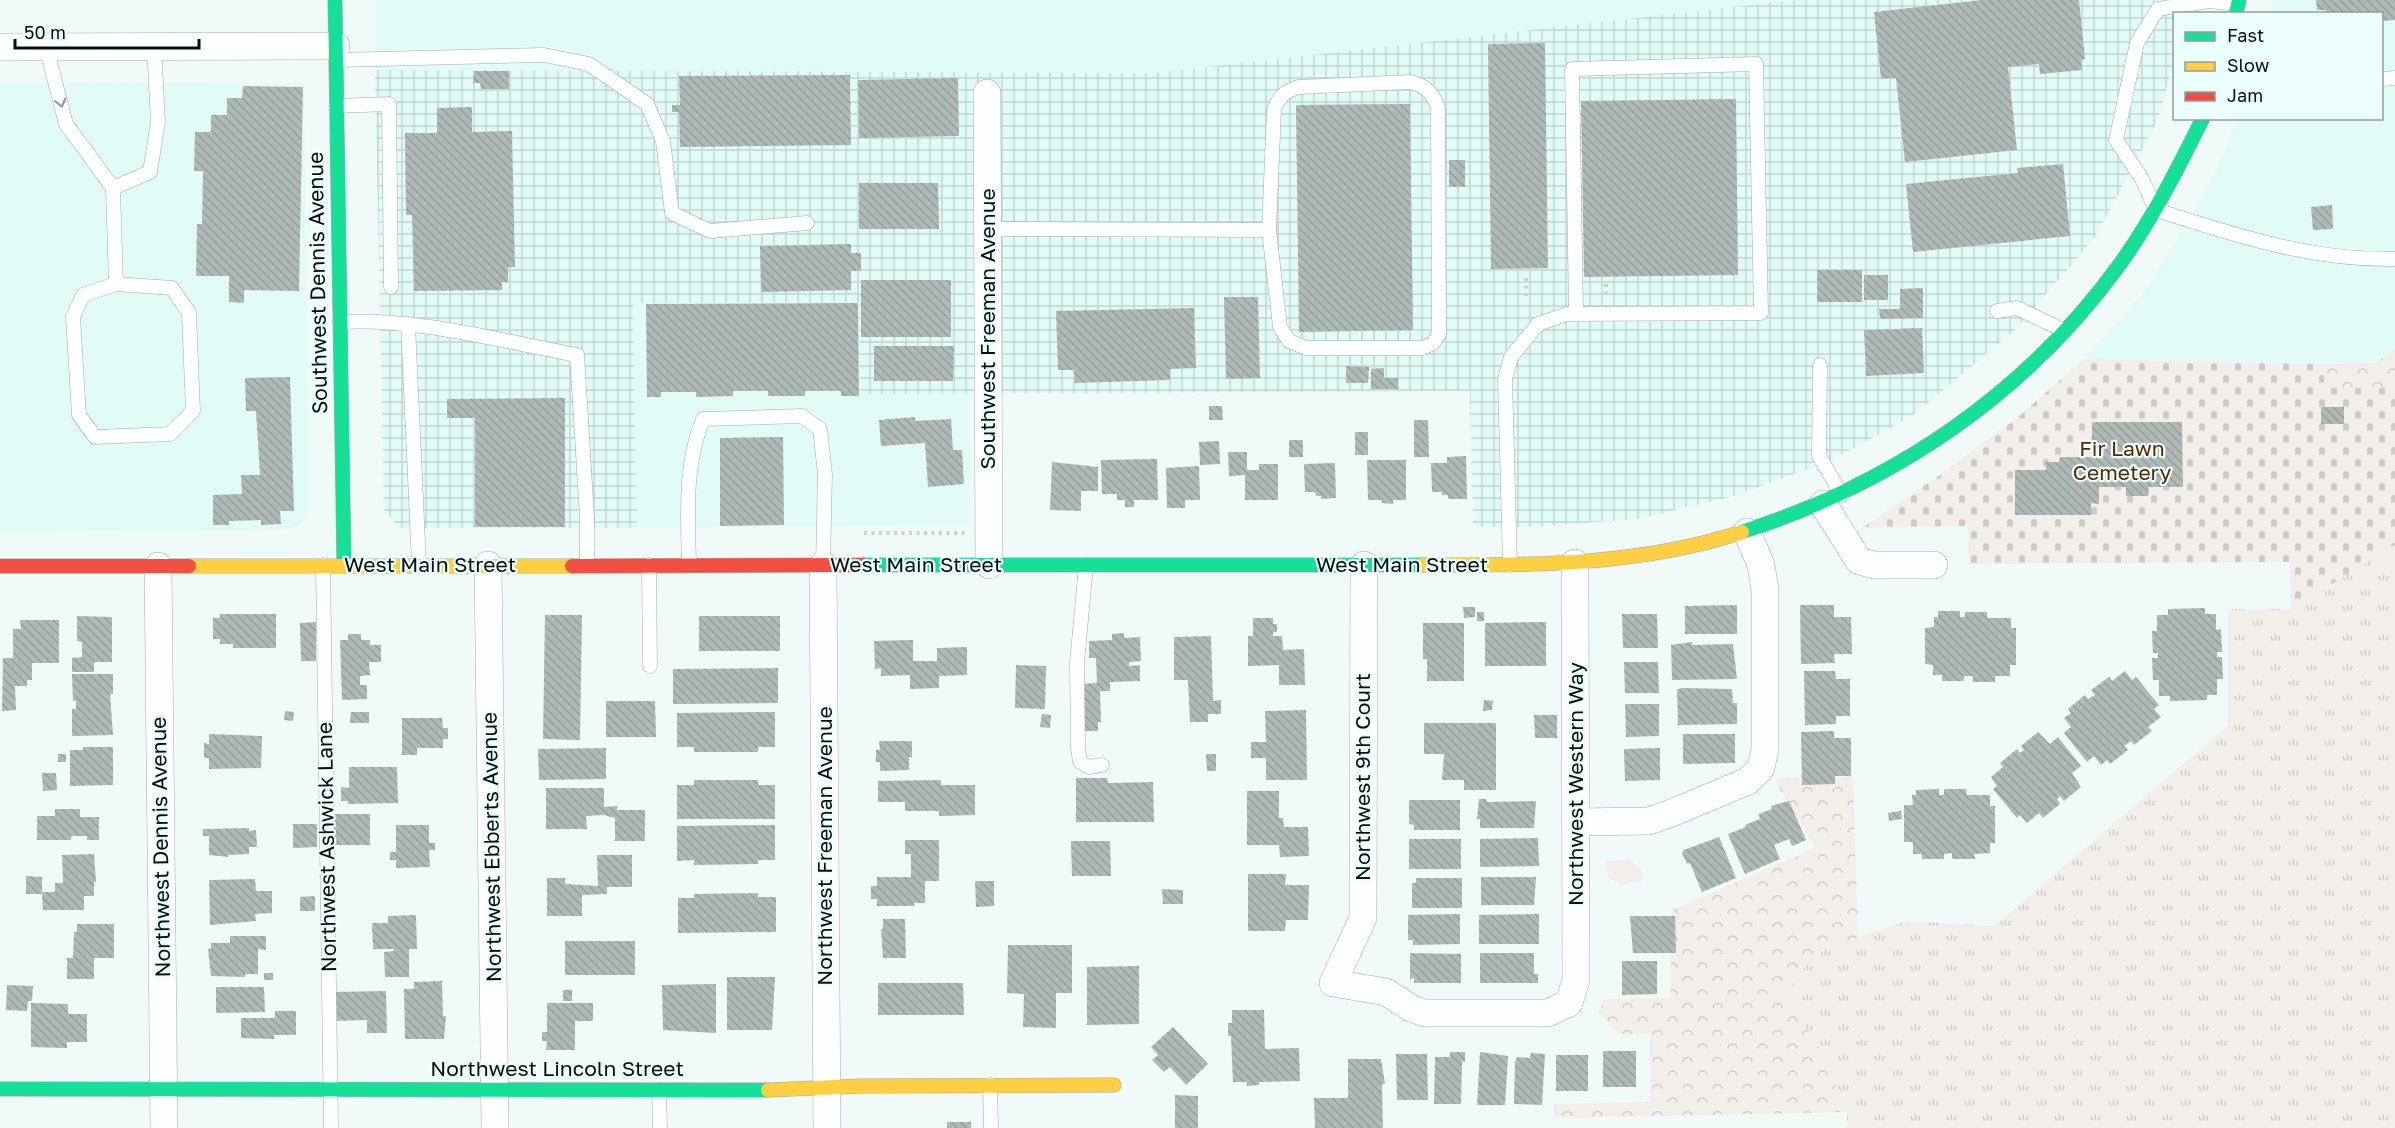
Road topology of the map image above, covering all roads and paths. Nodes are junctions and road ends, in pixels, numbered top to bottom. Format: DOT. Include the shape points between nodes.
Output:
graph roads {
  1 [pos="335,0"];
  2 [pos="2238,6"];
  3 [pos="46,46"];
  4 [pos="154,46"];
  5 [pos="0,47"];
  6 [pos="336,53"];
  7 [pos="987,93"];
  8 [pos="336,106"];
  9 [pos="2202,120"];
  10 [pos="113,188"];
  11 [pos="2156,210"];
  12 [pos="807,223"];
  13 [pos="988,229"];
  14 [pos="1269,230"];
  15 [pos="2395,259"];
  16 [pos="1526,278"];
  17 [pos="116,284"];
  18 [pos="391,287"];
  19 [pos="1526,299"];
  20 [pos="1997,311"];
  21 [pos="1576,313"];
  22 [pos="340,322"];
  23 [pos="408,324"];
  24 [pos="2065,331"];
  25 [pos="1820,365"];
  26 [pos="1832,499"];
  27 [pos="1747,532"];
  28 [pos="864,533"];
  29 [pos="974,533"];
  30 [pos="1575,563"];
  31 [pos="1086,564"];
  32 [pos="323,565"];
  33 [pos="344,565"];
  34 [pos="419,565"];
  35 [pos="488,565"];
  36 [pos="587,565"];
  37 [pos="649,565"];
  38 [pos="689,565"];
  39 [pos="823,565"];
  40 [pos="990,565"];
  41 [pos="1364,565"];
  42 [pos="1510,565"];
  43 [pos="1934,565"];
  44 [pos="0,566"];
  45 [pos="158,566"];
  46 [pos="650,666"];
  47 [pos="1102,765"];
  48 [pos="1576,822"];
  49 [pos="1569,1003"];
  50 [pos="990,1085"];
  51 [pos="1114,1085"];
  52 [pos="827,1088"];
  53 [pos="0,1089"];
  54 [pos="495,1089"];
  55 [pos="659,1090"];
  56 [pos="164,1091"];
  57 [pos="331,1091"];
  58 [pos="164,1128"];
  59 [pos="331,1128"];
  60 [pos="495,1128"];
  61 [pos="660,1128"];
  62 [pos="827,1128"];
  63 [pos="990,1128"];
  1 -- 6 [label="street, Southwest Dennis Avenue"];
  2 -- 11 [label="lane" via="2209,1 2158,9 2136,43 2116,140 2142,179"];
  3 -- 4 [label="street"];
  3 -- 5 [label="street"];
  3 -- 10 [label="lane, one-way" via="66,124"];
  4 -- 6 [label="street"];
  4 -- 10 [label="lane" via="158,122 150,172"];
  6 -- 8 [label="street, Southwest Dennis Avenue"];
  6 -- 12 [label="lane" via="544,55 589,64 647,104 663,141 672,213 710,231"];
  7 -- 13 [label="street, Southwest Freeman Avenue"];
  8 -- 18 [label="lane" via="388,104"];
  8 -- 22 [label="street, Southwest Dennis Avenue"];
  9 -- 11 [label="street, West Main Street"];
  10 -- 17 [label="lane"];
  11 -- 15 [label="lane" via="2259,243 2359,260"];
  11 -- 24 [label="street, West Main Street" via="2119,267"];
  13 -- 14 [label="lane"];
  13 -- 40 [label="street, Southwest Freeman Avenue"];
  14 -- 14 [label="lane" via="1280,327 1289,341 1306,348 1423,348 1433,343 1439,334 1438,108 1433,95 1412,82 1298,87 1278,98 1274,110"];
  16 -- 19 [label="path"];
  17 -- 17 [label="lane" via="83,295 74,317 79,415 95,437 170,434 193,411 189,313 172,288"];
  20 -- 24 [label="lane" via="2017,308"];
  21 -- 21 [label="lane" via="1761,313 1756,64 1572,69"];
  21 -- 42 [label="lane" via="1538,324 1511,357 1505,379"];
  22 -- 23 [label="lane" via="377,320"];
  22 -- 33 [label="street, Southwest Dennis Avenue"];
  23 -- 34 [label="lane"];
  23 -- 36 [label="lane" via="577,355"];
  24 -- 26 [label="street, West Main Street" via="2009,388 1958,427"];
  25 -- 26 [label="lane" via="1819,456"];
  26 -- 27 [label="street, West Main Street"];
  26 -- 43 [label="street" via="1859,561 1874,565"];
  27 -- 30 [label="street, West Main Street" via="1647,556"];
  27 -- 48 [label="street" via="1761,565 1765,590 1765,749 1761,768 1748,781 1649,821"];
  28 -- 29 [label="path"];
  30 -- 42 [label="street, West Main Street"];
  30 -- 48 [label="street, Northwest Western Way"];
  31 -- 40 [label="street, West Main Street"];
  31 -- 41 [label="street, West Main Street"];
  31 -- 47 [label="lane" via="1077,663 1078,748 1080,762"];
  32 -- 33 [label="street, West Main Street"];
  32 -- 45 [label="street, West Main Street"];
  32 -- 57 [label="lane, Northwest Ashwick Lane"];
  33 -- 34 [label="street, West Main Street"];
  34 -- 35 [label="street, West Main Street"];
  35 -- 36 [label="street, West Main Street"];
  35 -- 54 [label="street, Northwest Ebberts Avenue"];
  36 -- 37 [label="street, West Main Street"];
  37 -- 38 [label="street, West Main Street"];
  37 -- 46 [label="lane"];
  38 -- 39 [label="street, West Main Street"];
  38 -- 39 [label="lane" via="688,486 696,436 704,419 802,416 820,429 825,474"];
  39 -- 40 [label="street, West Main Street"];
  39 -- 52 [label="street, Northwest Freeman Avenue"];
  41 -- 42 [label="street, West Main Street"];
  41 -- 49 [label="street, Northwest 9th Court" via="1363,918 1334,983 1386,992 1424,1013 1548,1013"];
  44 -- 45 [label="street, West Main Street"];
  45 -- 56 [label="street, Northwest Dennis Avenue"];
  48 -- 49 [label="street, Northwest Western Way" via="1576,980"];
  50 -- 51 [label="street, Northwest Lincoln Street"];
  50 -- 52 [label="street, Northwest Lincoln Street"];
  50 -- 63 [label="lane"];
  52 -- 55 [label="street, Northwest Lincoln Street"];
  52 -- 62 [label="street, Northwest Freeman Avenue"];
  53 -- 56 [label="street, Northwest Lincoln Street"];
  54 -- 55 [label="street, Northwest Lincoln Street"];
  54 -- 57 [label="street, Northwest Lincoln Street"];
  54 -- 60 [label="street, Northwest Ebberts Avenue"];
  55 -- 61 [label="lane"];
  56 -- 57 [label="street, Northwest Lincoln Street"];
  56 -- 58 [label="street, Northwest Dennis Avenue"];
  57 -- 59 [label="lane, Northwest Ashwick Lane"];
}
